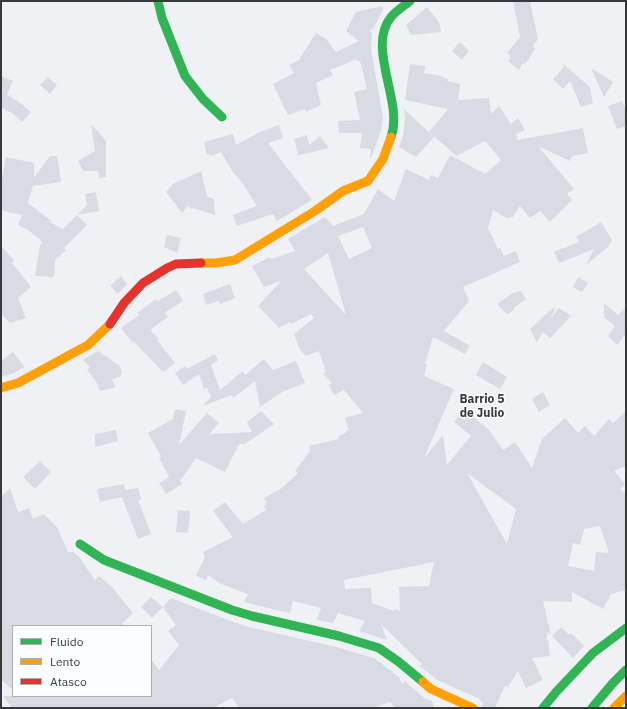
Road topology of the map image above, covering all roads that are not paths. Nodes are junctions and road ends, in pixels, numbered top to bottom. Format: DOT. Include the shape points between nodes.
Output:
graph roads {
  1 [pos="158,1"];
  2 [pos="410,1"];
  3 [pos="222,117"];
  4 [pos="1,388"];
  5 [pos="80,544"];
  6 [pos="626,628"];
  7 [pos="626,670"];
  8 [pos="626,696"];
  9 [pos="472,708"];
  10 [pos="544,708"];
  11 [pos="592,708"];
  12 [pos="614,708"];
  1 -- 3 [label="main road" via="185,76 203,99"];
  2 -- 4 [label="main road" via="391,17 383,32 382,47 394,118 392,134 383,159 368,181 343,191 235,260 176,264 167,268 143,283 124,303 111,323 88,345 28,378"];
  5 -- 9 [label="main road" via="104,560 232,610 379,648 431,689"];
  6 -- 10 [label="main road" via="592,653"];
  7 -- 11 [label="main road"];
  8 -- 12 [label="main road"];
}
